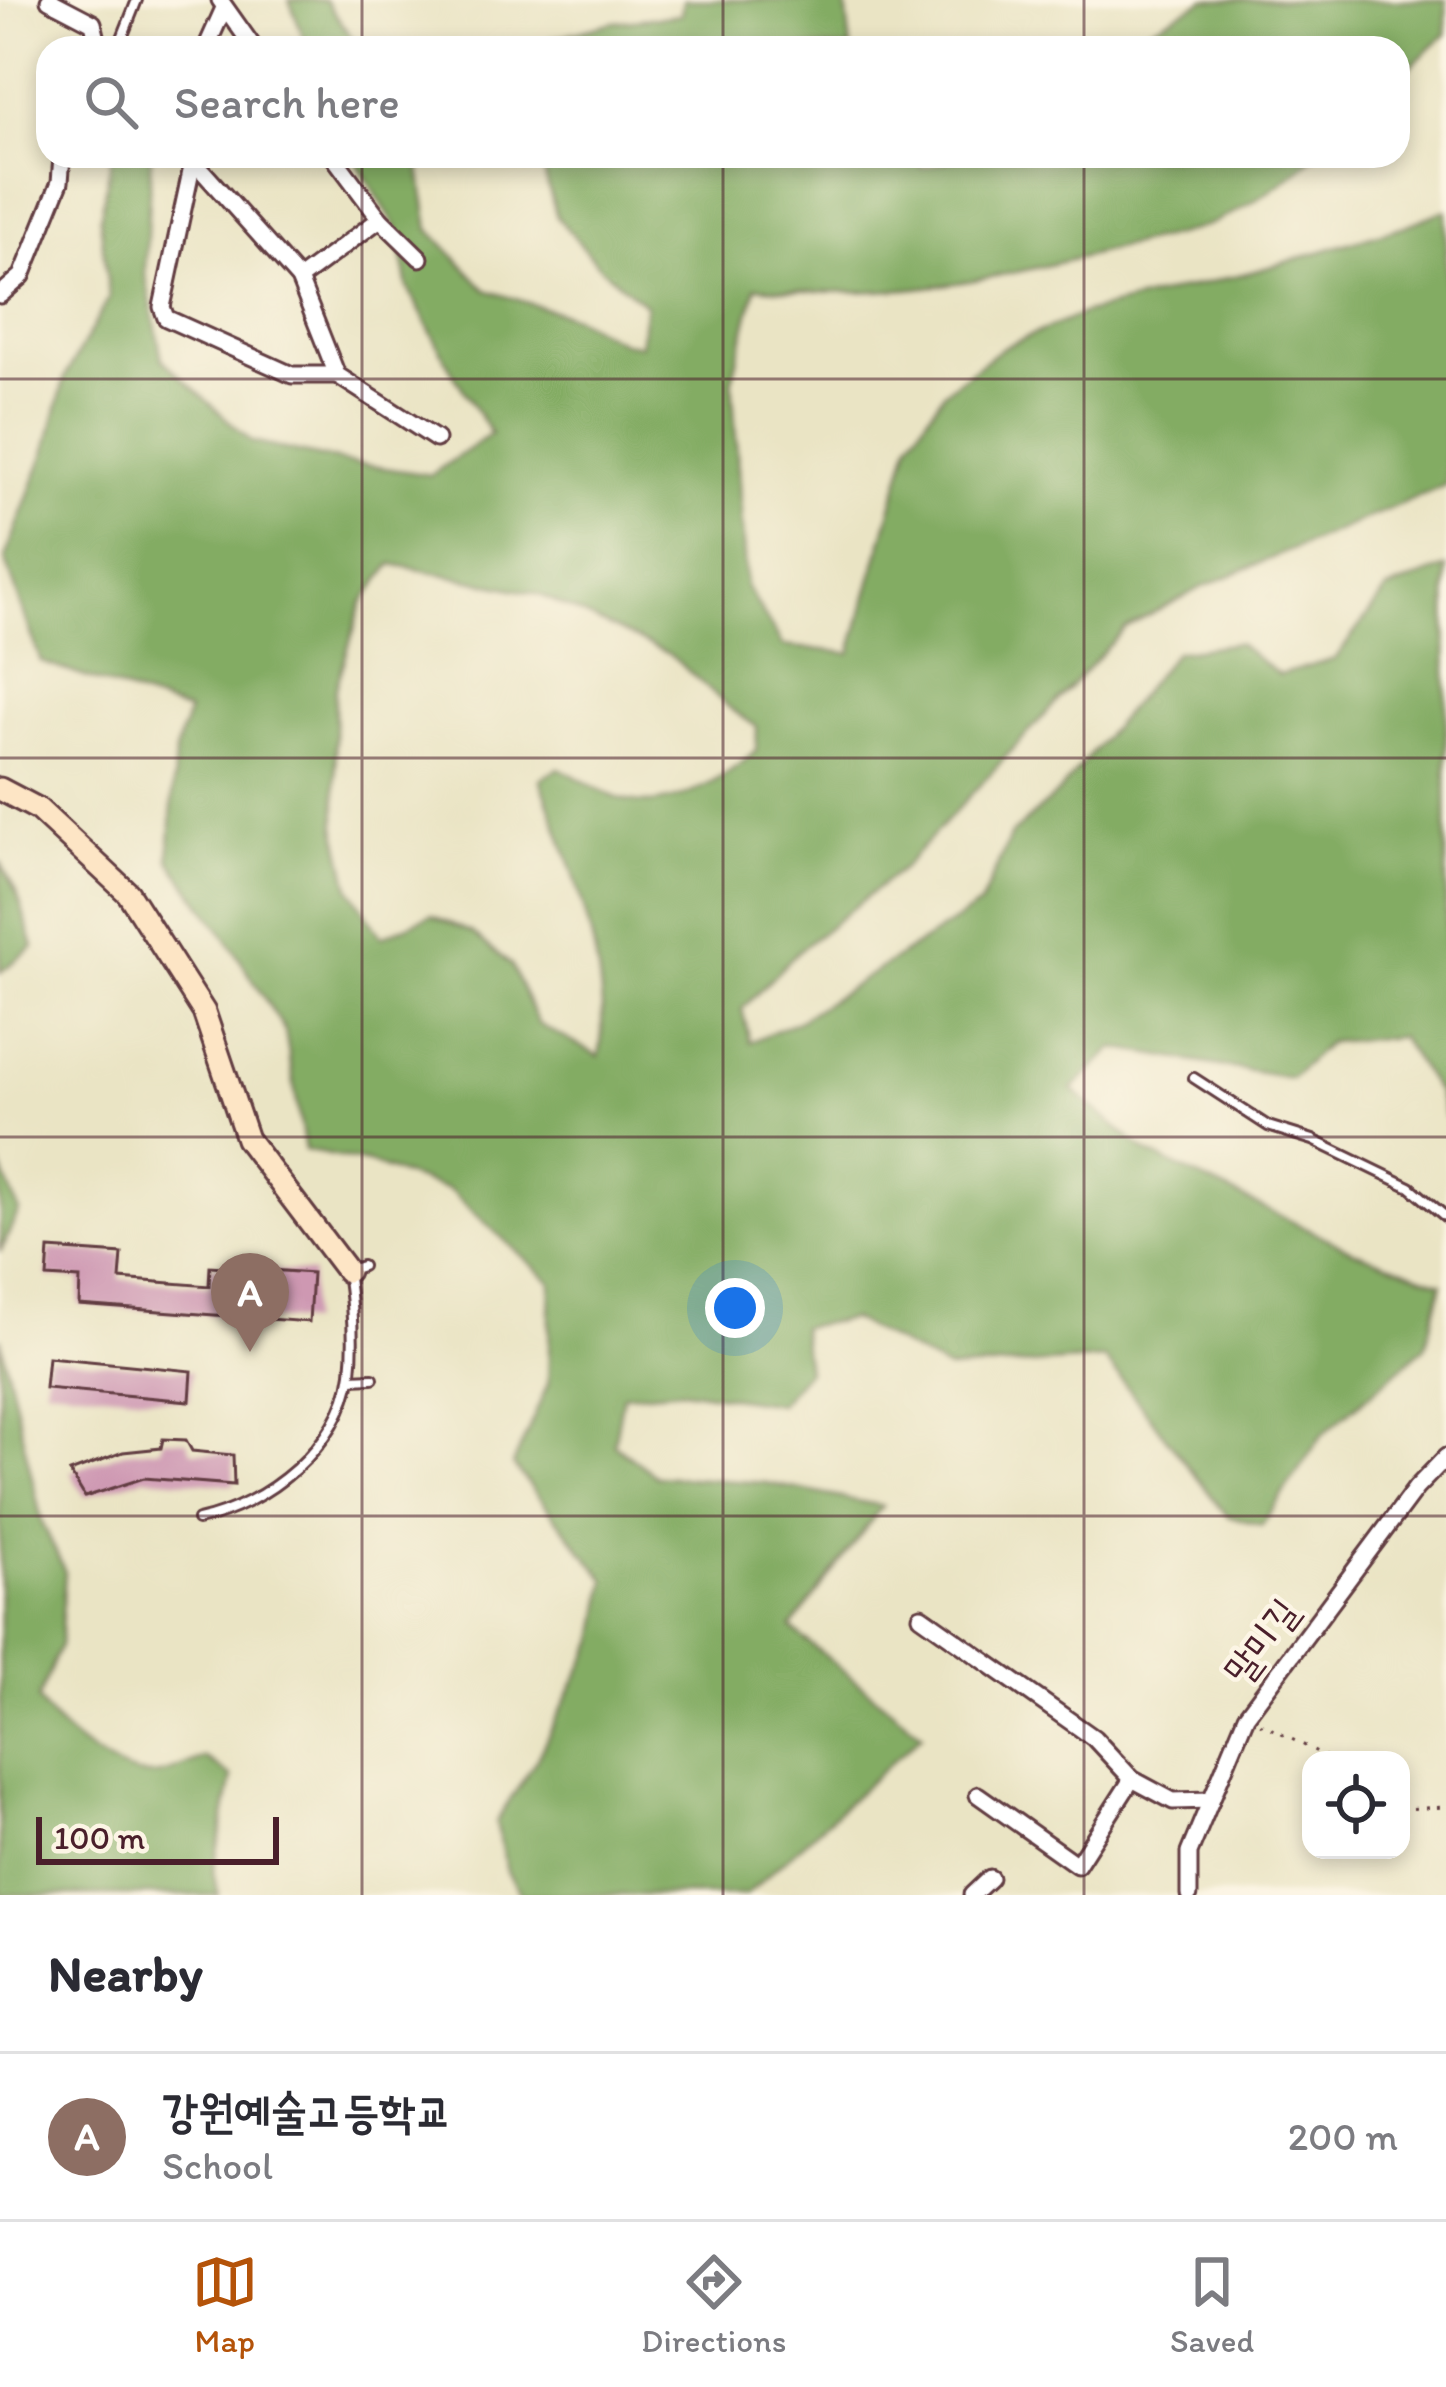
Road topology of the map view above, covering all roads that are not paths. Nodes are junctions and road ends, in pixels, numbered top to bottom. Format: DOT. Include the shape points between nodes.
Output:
graph roads {
  1 [pos="49,0"];
  2 [pos="137,0"];
  3 [pos="222,4"];
  4 [pos="96,36"];
  5 [pos="123,36"];
  6 [pos="210,36"];
  7 [pos="245,36"];
  8 [pos="61,168"];
  9 [pos="189,168"];
  10 [pos="199,168"];
  11 [pos="343,168"];
  12 [pos="380,219"];
  13 [pos="420,258"];
  14 [pos="299,279"];
  15 [pos="0,295"];
  16 [pos="337,375"];
  17 [pos="436,439"];
  18 [pos="0,789"];
  19 [pos="1193,1078"];
  20 [pos="1446,1217"];
  21 [pos="354,1269"];
  22 [pos="373,1378"];
  23 [pos="351,1379"];
  24 [pos="1446,1457"];
  25 [pos="198,1520"];
  26 [pos="921,1616"];
  27 [pos="1132,1779"];
  28 [pos="978,1795"];
  29 [pos="1211,1800"];
  30 [pos="990,1878"];
  31 [pos="972,1895"];
  32 [pos="1189,1895"];
  1 -- 4 [label="street" via="93,23"];
  2 -- 5 [label="lane"];
  3 -- 6 [label="street"];
  3 -- 7 [label="street"];
  8 -- 15 [label="street" via="22,276"];
  9 -- 16 [label="street" via="166,318 292,376"];
  10 -- 14 [label="street"];
  11 -- 12 [label="street"];
  12 -- 13 [label="street"];
  12 -- 14 [label="street"];
  14 -- 16 [label="street"];
  16 -- 17 [label="street"];
  18 -- 21 [label="street" via="38,809 128,893 204,1012 247,1139"];
  19 -- 20 [label="lane" via="1268,1126 1410,1187"];
  21 -- 23 [label="lane"];
  22 -- 23 [label="lane"];
  23 -- 25 [label="lane" via="317,1450 229,1514"];
  24 -- 29 [label="street, 말미길" via="1246,1716"];
  26 -- 27 [label="street" via="1094,1738"];
  27 -- 28 [label="street" via="1077,1865"];
  27 -- 29 [label="street" via="1173,1801"];
  29 -- 32 [label="street, 말미길" via="1189,1853"];
  30 -- 31 [label="street"];
}
